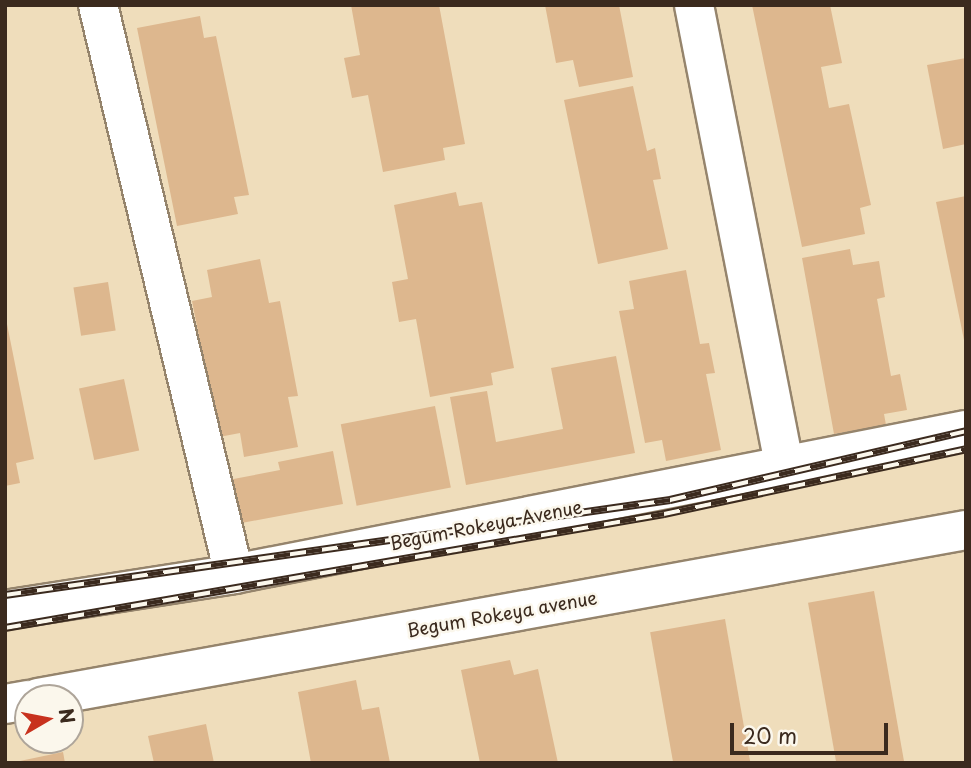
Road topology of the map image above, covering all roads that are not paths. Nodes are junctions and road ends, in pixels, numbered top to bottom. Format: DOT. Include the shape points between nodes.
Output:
graph roads {
  1 [pos="98,5"];
  2 [pos="694,5"];
  3 [pos="966,430"];
  4 [pos="785,467"];
  5 [pos="966,530"];
  6 [pos="234,573"];
  7 [pos="5,610"];
  8 [pos="84,690"];
  1 -- 6 [label="main road"];
  2 -- 4 [label="main road"];
  3 -- 4 [label="main road, Begum Rokeya Avenue"];
  4 -- 6 [label="main road, Begum Rokeya Avenue"];
  5 -- 8 [label="main road, Begum Rokeya avenue"];
  6 -- 7 [label="main road, Begum Rokeya Avenue"];
}
